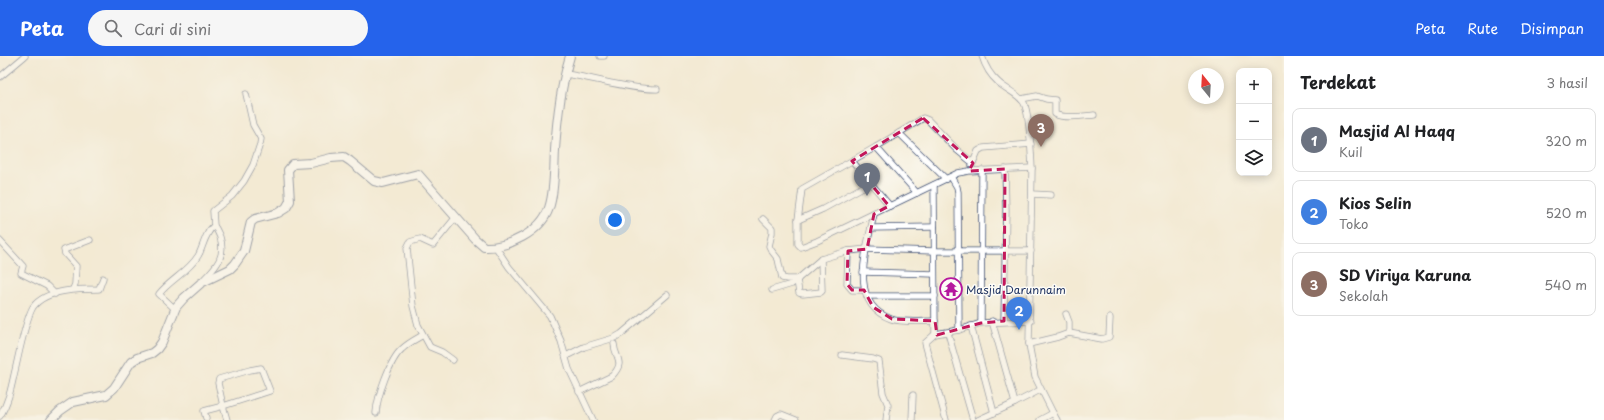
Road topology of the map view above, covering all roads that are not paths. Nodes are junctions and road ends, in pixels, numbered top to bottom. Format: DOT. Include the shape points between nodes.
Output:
graph roads {
  1 [pos="25,56"];
  2 [pos="570,56"];
  3 [pos="600,56"];
  4 [pos="604,56"];
  5 [pos="982,56"];
  6 [pos="565,74"];
  7 [pos="0,78"];
  8 [pos="657,89"];
  9 [pos="246,94"];
  10 [pos="1021,99"];
  11 [pos="1094,115"];
  12 [pos="898,133"];
  13 [pos="1031,144"];
  14 [pos="876,147"];
  15 [pos="852,161"];
  16 [pos="973,162"];
  17 [pos="1032,168"];
  18 [pos="1005,169"];
  19 [pos="982,170"];
  20 [pos="969,171"];
  21 [pos="948,178"];
  22 [pos="870,183"];
  23 [pos="934,185"];
  24 [pos="917,193"];
  25 [pos="1032,194"];
  26 [pos="1051,195"];
  27 [pos="890,206"];
  28 [pos="874,214"];
  29 [pos="456,217"];
  30 [pos="763,219"];
  31 [pos="798,220"];
  32 [pos="214,226"];
  33 [pos="934,227"];
  34 [pos="871,228"];
  35 [pos="0,240"];
  36 [pos="90,240"];
  37 [pos="494,246"];
  38 [pos="866,249"];
  39 [pos="981,250"];
  40 [pos="848,251"];
  41 [pos="935,251"];
  42 [pos="958,251"];
  43 [pos="1005,251"];
  44 [pos="1031,251"];
  45 [pos="821,259"];
  46 [pos="863,272"];
  47 [pos="934,274"];
  48 [pos="103,278"];
  49 [pos="797,279"];
  50 [pos="201,283"];
  51 [pos="73,289"];
  52 [pos="772,290"];
  53 [pos="864,290"];
  54 [pos="55,294"];
  55 [pos="667,295"];
  56 [pos="866,296"];
  57 [pos="935,296"];
  58 [pos="175,309"];
  59 [pos="1066,314"];
  60 [pos="1110,318"];
  61 [pos="934,321"];
  62 [pos="992,321"];
  63 [pos="1004,321"];
  64 [pos="1030,321"];
  65 [pos="981,322"];
  66 [pos="971,326"];
  67 [pos="959,330"];
  68 [pos="948,333"];
  69 [pos="1069,333"];
  70 [pos="936,334"];
  71 [pos="423,335"];
  72 [pos="614,344"];
  73 [pos="1029,344"];
  74 [pos="842,355"];
  75 [pos="566,356"];
  76 [pos="453,360"];
  77 [pos="1040,390"];
  78 [pos="579,392"];
  79 [pos="912,394"];
  80 [pos="1015,403"];
  81 [pos="223,406"];
  82 [pos="376,413"];
  83 [pos="994,413"];
  84 [pos="1053,413"];
  85 [pos="0,416"];
  86 [pos="206,418"];
  87 [pos="51,420"];
  88 [pos="227,420"];
  89 [pos="593,420"];
  90 [pos="776,420"];
  91 [pos="796,420"];
  92 [pos="886,420"];
  93 [pos="912,420"];
  94 [pos="946,420"];
  95 [pos="973,420"];
  96 [pos="978,420"];
  97 [pos="1040,420"];
  98 [pos="1057,420"];
  1 -- 7 [label="street"];
  2 -- 6 [label="highway"];
  3 -- 4 [label="street"];
  5 -- 10 [label="street" via="989,72 998,82"];
  6 -- 8 [label="street" via="586,76 628,87"];
  6 -- 37 [label="highway" via="557,119 549,208 536,227 528,233"];
  9 -- 32 [label="street" via="260,144 253,166 244,180 232,196 213,211"];
  10 -- 11 [label="street" via="1037,96 1054,100 1055,114 1058,116"];
  10 -- 13 [label="street" via="1026,109"];
  12 -- 14 [label="street"];
  12 -- 16 [label="street" via="925,119"];
  12 -- 21 [label="street"];
  13 -- 16 [label="street" via="983,148 978,151"];
  13 -- 17 [label="street"];
  14 -- 15 [label="street"];
  14 -- 24 [label="street"];
  15 -- 22 [label="street"];
  15 -- 31 [label="street" via="802,189"];
  16 -- 20 [label="street"];
  17 -- 18 [label="street"];
  17 -- 25 [label="street"];
  18 -- 19 [label="street"];
  18 -- 43 [label="street"];
  19 -- 20 [label="street"];
  19 -- 39 [label="street"];
  20 -- 21 [label="street"];
  21 -- 23 [label="street"];
  21 -- 42 [label="street" via="957,187 958,192"];
  22 -- 27 [label="street"];
  22 -- 31 [label="street" via="823,210"];
  23 -- 24 [label="street"];
  23 -- 33 [label="street"];
  24 -- 27 [label="street"];
  25 -- 26 [label="street"];
  25 -- 44 [label="street"];
  27 -- 28 [label="street"];
  28 -- 31 [label="street" via="802,247 798,246 797,241"];
  28 -- 34 [label="street"];
  29 -- 37 [label="highway" via="479,243"];
  29 -- 50 [label="highway" via="418,174 383,183 374,181 350,160 344,158 293,164 288,170 290,201 286,208 253,220 244,251 235,264"];
  29 -- 71 [label="street" via="433,245 420,239 411,242 407,247 413,306 416,321"];
  30 -- 49 [label="street" via="772,228 769,246 778,259 782,278"];
  32 -- 50 [label="street" via="221,242 221,259"];
  32 -- 58 [label="street" via="194,261 159,294"];
  33 -- 34 [label="street"];
  33 -- 41 [label="street"];
  34 -- 38 [label="street"];
  35 -- 54 [label="street" via="22,266 21,273 47,286"];
  36 -- 51 [label="street" via="64,250 76,266"];
  37 -- 75 [label="street" via="550,316"];
  38 -- 40 [label="street"];
  38 -- 41 [label="street"];
  38 -- 46 [label="street"];
  39 -- 42 [label="street"];
  39 -- 43 [label="street"];
  39 -- 65 [label="street"];
  40 -- 45 [label="street"];
  40 -- 53 [label="street" via="847,284 852,290"];
  41 -- 42 [label="street"];
  41 -- 47 [label="street"];
  42 -- 67 [label="street"];
  43 -- 44 [label="street"];
  43 -- 63 [label="street"];
  44 -- 64 [label="street"];
  45 -- 49 [label="street"];
  45 -- 49 [label="street" via="821,292 799,293"];
  46 -- 47 [label="street"];
  46 -- 53 [label="street"];
  47 -- 57 [label="street"];
  48 -- 51 [label="street" via="99,289"];
  49 -- 52 [label="street" via="788,286"];
  50 -- 58 [label="highway"];
  51 -- 54 [label="street"];
  53 -- 56 [label="street"];
  54 -- 85 [label="street" via="37,303 31,312 20,346 10,393"];
  55 -- 75 [label="street" via="621,334"];
  56 -- 57 [label="street"];
  56 -- 61 [label="street" via="873,306 892,320"];
  57 -- 61 [label="street"];
  58 -- 87 [label="highway" via="159,346 152,353 131,362 110,393 73,402"];
  59 -- 69 [label="street"];
  60 -- 69 [label="street" via="1111,330 1107,338"];
  61 -- 70 [label="street"];
  62 -- 63 [label="street"];
  62 -- 65 [label="street"];
  62 -- 80 [label="street"];
  63 -- 64 [label="street"];
  64 -- 73 [label="street"];
  65 -- 66 [label="street"];
  66 -- 67 [label="street"];
  66 -- 83 [label="street"];
  67 -- 68 [label="street"];
  68 -- 70 [label="street"];
  68 -- 95 [label="street"];
  69 -- 73 [label="street"];
  70 -- 94 [label="street" via="925,343"];
  71 -- 76 [label="street" via="430,347"];
  71 -- 82 [label="street" via="402,348 396,355 383,385"];
  72 -- 78 [label="street" via="619,363 614,374"];
  73 -- 77 [label="street" via="1033,370"];
  74 -- 92 [label="street" via="879,361 888,405"];
  75 -- 78 [label="street"];
  77 -- 80 [label="street"];
  77 -- 84 [label="street"];
  78 -- 89 [label="street"];
  79 -- 93 [label="street"];
  80 -- 83 [label="street"];
  81 -- 81 [label="street" via="219,379 262,369 270,388 269,392"];
  81 -- 86 [label="street" via="204,411"];
  81 -- 88 [label="street"];
  83 -- 96 [label="street"];
  84 -- 97 [label="street"];
  84 -- 98 [label="street"];
  90 -- 91 [label="street" via="781,414"];
}
